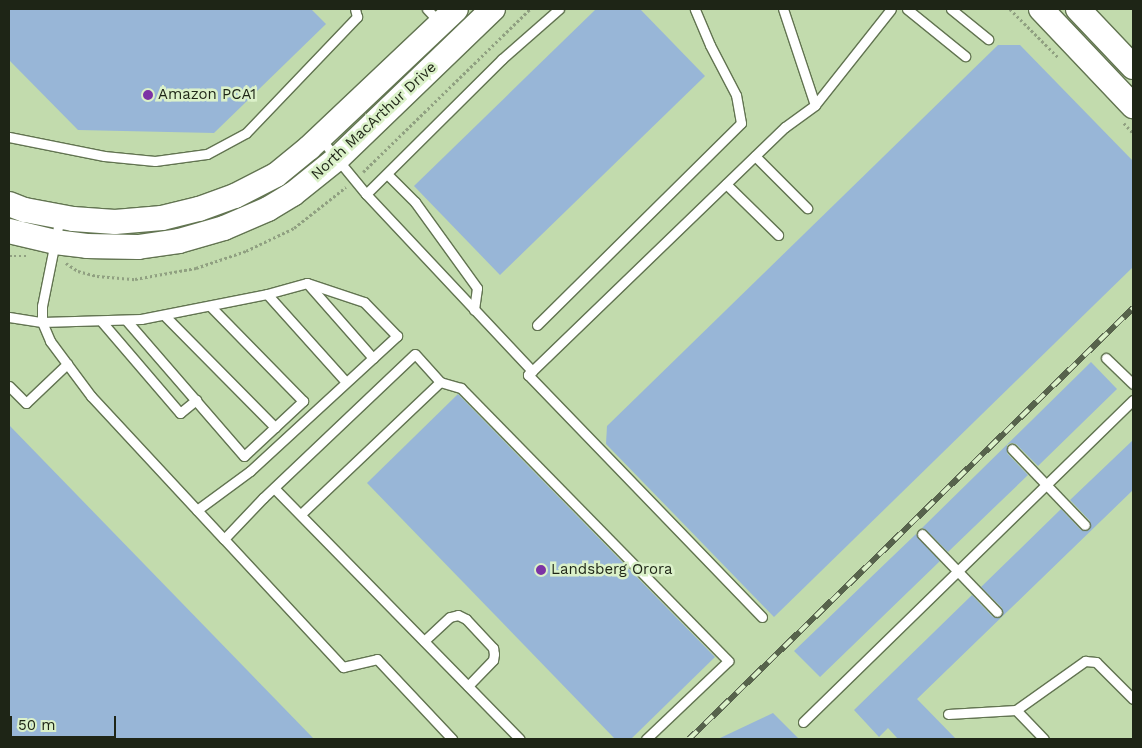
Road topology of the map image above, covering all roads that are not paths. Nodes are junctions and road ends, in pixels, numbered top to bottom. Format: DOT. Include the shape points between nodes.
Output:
graph roads {
  1 [pos="355,9"];
  2 [pos="493,9"];
  3 [pos="559,9"];
  4 [pos="695,9"];
  5 [pos="783,9"];
  6 [pos="891,9"];
  7 [pos="907,9"];
  8 [pos="951,9"];
  9 [pos="1041,9"];
  10 [pos="1078,9"];
  11 [pos="441,14"];
  12 [pos="988,39"];
  13 [pos="965,56"];
  14 [pos="1133,67"];
  15 [pos="815,105"];
  16 [pos="1133,106"];
  17 [pos="9,137"];
  18 [pos="320,137"];
  19 [pos="755,156"];
  20 [pos="338,158"];
  21 [pos="387,174"];
  22 [pos="726,184"];
  23 [pos="366,194"];
  24 [pos="9,204"];
  25 [pos="807,208"];
  26 [pos="60,217"];
  27 [pos="9,232"];
  28 [pos="778,235"];
  29 [pos="55,242"];
  30 [pos="307,283"];
  31 [pos="267,294"];
  32 [pos="210,306"];
  33 [pos="474,310"];
  34 [pos="164,315"];
  35 [pos="9,317"];
  36 [pos="126,320"];
  37 [pos="42,322"];
  38 [pos="102,322"];
  39 [pos="537,325"];
  40 [pos="373,358"];
  41 [pos="1106,358"];
  42 [pos="67,364"];
  43 [pos="532,371"];
  44 [pos="346,382"];
  45 [pos="440,382"];
  46 [pos="1133,384"];
  47 [pos="9,386"];
  48 [pos="196,400"];
  49 [pos="1133,400"];
  50 [pos="275,427"];
  51 [pos="1012,449"];
  52 [pos="1046,485"];
  53 [pos="274,488"];
  54 [pos="197,510"];
  55 [pos="301,514"];
  56 [pos="1085,525"];
  57 [pos="922,534"];
  58 [pos="224,539"];
  59 [pos="958,570"];
  60 [pos="997,612"];
  61 [pos="762,617"];
  62 [pos="424,641"];
  63 [pos="468,686"];
  64 [pos="1133,699"];
  65 [pos="1016,710"];
  66 [pos="948,714"];
  67 [pos="803,722"];
  68 [pos="452,739"];
  69 [pos="520,739"];
  70 [pos="646,739"];
  71 [pos="1044,739"];
  1 -- 17 [label="lane" via="357,17 246,133 207,154 155,161 104,156"];
  2 -- 20 [label="main road, North MacArthur Drive"];
  3 -- 21 [label="lane" via="502,59"];
  4 -- 39 [label="lane" via="736,95 741,123"];
  5 -- 15 [label="lane"];
  6 -- 15 [label="lane"];
  7 -- 13 [label="lane"];
  8 -- 12 [label="lane"];
  9 -- 16 [label="main road"];
  10 -- 14 [label="main road"];
  11 -- 18 [label="main road, North MacArthur Drive"];
  15 -- 19 [label="lane" via="785,127"];
  18 -- 20 [label="lane"];
  18 -- 26 [label="main road, North MacArthur Drive" via="276,174 235,196 199,209 162,218 115,222"];
  19 -- 22 [label="lane"];
  19 -- 25 [label="lane"];
  20 -- 23 [label="lane"];
  20 -- 29 [label="main road, North MacArthur Drive" via="293,194 268,209 179,241 138,247"];
  21 -- 23 [label="lane"];
  21 -- 33 [label="lane" via="415,202 477,288"];
  22 -- 28 [label="lane"];
  22 -- 43 [label="lane"];
  23 -- 33 [label="lane"];
  24 -- 26 [label="main road, North MacArthur Drive"];
  26 -- 29 [label="lane"];
  27 -- 29 [label="main road, North MacArthur Drive"];
  29 -- 37 [label="lane" via="42,306"];
  30 -- 31 [label="lane"];
  30 -- 40 [label="lane"];
  30 -- 40 [label="lane" via="364,302 397,336"];
  31 -- 32 [label="lane"];
  31 -- 44 [label="lane"];
  32 -- 34 [label="lane"];
  32 -- 50 [label="lane" via="303,401"];
  33 -- 43 [label="lane"];
  34 -- 36 [label="lane"];
  34 -- 50 [label="lane"];
  35 -- 37 [label="lane"];
  36 -- 38 [label="lane"];
  36 -- 48 [label="lane"];
  37 -- 38 [label="lane"];
  37 -- 42 [label="lane" via="50,341"];
  38 -- 48 [label="lane" via="180,413"];
  40 -- 44 [label="lane"];
  41 -- 46 [label="lane"];
  42 -- 47 [label="lane" via="26,403"];
  42 -- 54 [label="lane" via="91,396"];
  43 -- 61 [label="lane" via="528,375"];
  44 -- 54 [label="lane" via="250,471"];
  45 -- 53 [label="lane" via="415,354"];
  45 -- 55 [label="lane"];
  45 -- 70 [label="lane" via="461,388 728,661"];
  48 -- 50 [label="lane" via="244,456"];
  49 -- 52 [label="lane"];
  51 -- 52 [label="lane"];
  52 -- 56 [label="lane"];
  52 -- 59 [label="lane"];
  53 -- 55 [label="lane"];
  53 -- 58 [label="lane"];
  54 -- 58 [label="lane"];
  55 -- 62 [label="lane"];
  57 -- 59 [label="lane"];
  58 -- 68 [label="lane" via="344,667 376,659"];
  59 -- 60 [label="lane"];
  59 -- 67 [label="lane"];
  62 -- 63 [label="lane"];
  62 -- 63 [label="lane" via="450,617 466,618 494,648 493,660"];
  63 -- 69 [label="lane"];
  64 -- 65 [label="lane" via="1096,662 1085,661"];
  65 -- 66 [label="lane"];
  65 -- 71 [label="lane"];
}
